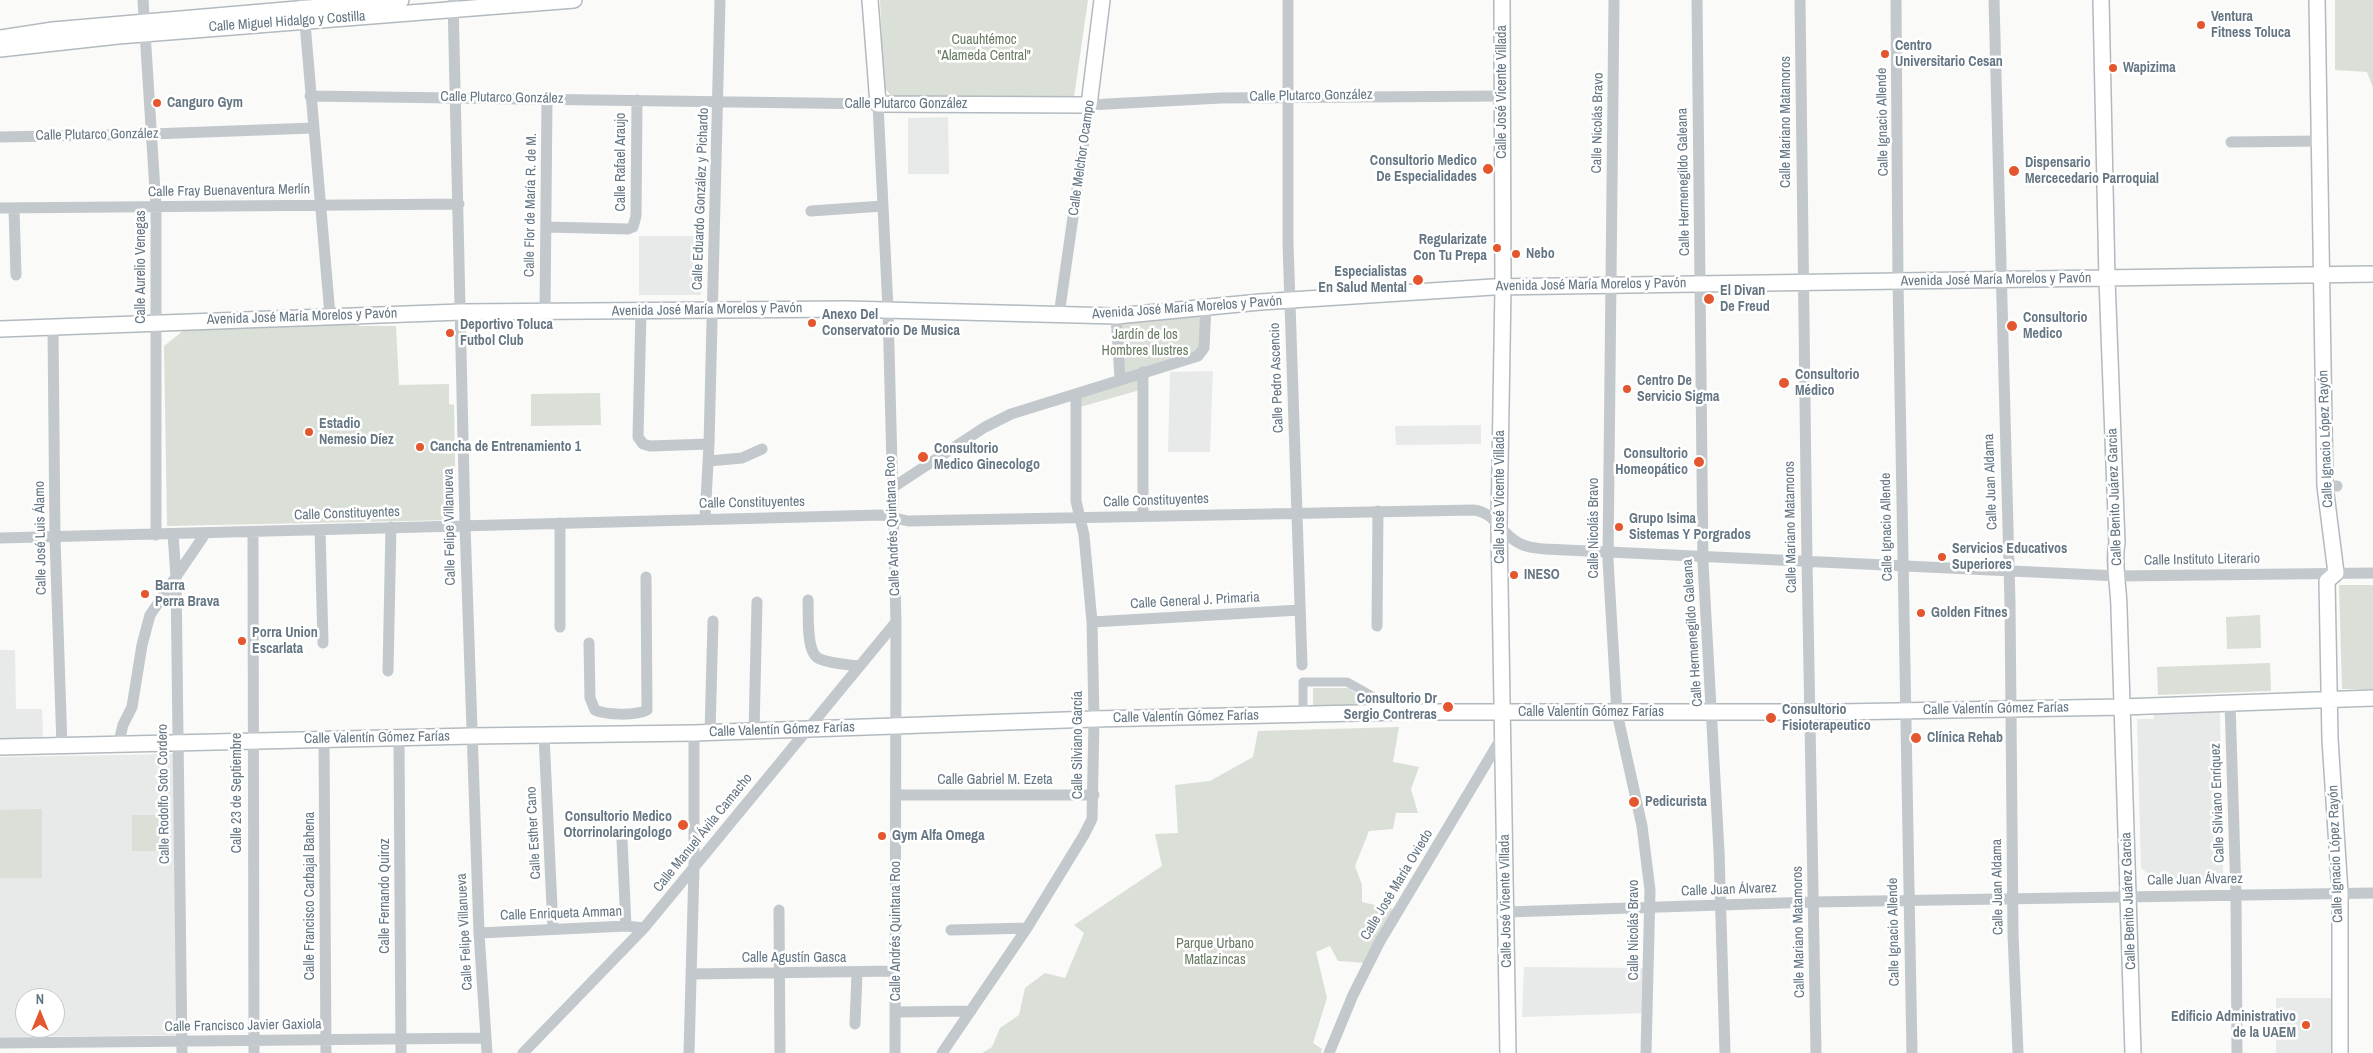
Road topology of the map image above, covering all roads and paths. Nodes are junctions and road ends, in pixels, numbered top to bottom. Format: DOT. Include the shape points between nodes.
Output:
graph roads {
  1 [pos="144,0"];
  2 [pos="400,0"];
  3 [pos="574,0"];
  4 [pos="720,0"];
  5 [pos="870,0"];
  6 [pos="1102,0"];
  7 [pos="1288,0"];
  8 [pos="1502,0"];
  9 [pos="1614,0"];
  10 [pos="1697,0"];
  11 [pos="1800,0"];
  12 [pos="1896,0"];
  13 [pos="1994,0"];
  14 [pos="2101,0"];
  15 [pos="2317,0"];
  16 [pos="454,5"];
  17 [pos="304,10"];
  18 [pos="146,28"];
  19 [pos="0,38"];
  20 [pos="0,49"];
  21 [pos="310,96"];
  22 [pos="1288,96"];
  23 [pos="1503,96"];
  24 [pos="457,98"];
  25 [pos="548,99"];
  26 [pos="637,100"];
  27 [pos="719,101"];
  28 [pos="878,104"];
  29 [pos="1089,105"];
  30 [pos="313,128"];
  31 [pos="152,134"];
  32 [pos="0,137"];
  33 [pos="2319,141"];
  34 [pos="2231,142"];
  35 [pos="459,204"];
  36 [pos="319,205"];
  37 [pos="883,206"];
  38 [pos="156,207"];
  39 [pos="0,208"];
  40 [pos="14,208"];
  41 [pos="810,211"];
  42 [pos="546,227"];
  43 [pos="2373,274"];
  44 [pos="16,275"];
  45 [pos="2321,275"];
  46 [pos="2107,279"];
  47 [pos="1803,281"];
  48 [pos="1898,281"];
  49 [pos="2000,281"];
  50 [pos="1700,283"];
  51 [pos="1610,284"];
  52 [pos="1504,287"];
  53 [pos="1289,300"];
  54 [pos="1206,306"];
  55 [pos="888,309"];
  56 [pos="712,310"];
  57 [pos="461,312"];
  58 [pos="545,312"];
  59 [pos="641,312"];
  60 [pos="330,315"];
  61 [pos="1059,315"];
  62 [pos="1116,316"];
  63 [pos="157,322"];
  64 [pos="53,328"];
  65 [pos="0,329"];
  66 [pos="1143,372"];
  67 [pos="1120,378"];
  68 [pos="1076,394"];
  69 [pos="710,444"];
  70 [pos="762,448"];
  71 [pos="709,461"];
  72 [pos="892,488"];
  73 [pos="1378,511"];
  74 [pos="1297,512"];
  75 [pos="1143,515"];
  76 [pos="893,516"];
  77 [pos="1079,518"];
  78 [pos="705,519"];
  79 [pos="560,523"];
  80 [pos="465,524"];
  81 [pos="1499,526"];
  82 [pos="391,527"];
  83 [pos="320,530"];
  84 [pos="253,532"];
  85 [pos="173,534"];
  86 [pos="205,534"];
  87 [pos="156,535"];
  88 [pos="0,538"];
  89 [pos="55,538"];
  90 [pos="1608,552"];
  91 [pos="1703,555"];
  92 [pos="1807,560"];
  93 [pos="1903,565"];
  94 [pos="2009,570"];
  95 [pos="2336,573"];
  96 [pos="2373,573"];
  97 [pos="2118,576"];
  98 [pos="176,577"];
  99 [pos="646,577"];
  100 [pos="808,600"];
  101 [pos="757,602"];
  102 [pos="1300,610"];
  103 [pos="713,621"];
  104 [pos="896,622"];
  105 [pos="1092,622"];
  106 [pos="1377,626"];
  107 [pos="560,627"];
  108 [pos="324,643"];
  109 [pos="589,643"];
  110 [pos="858,666"];
  111 [pos="1302,666"];
  112 [pos="388,671"];
  113 [pos="2373,698"];
  114 [pos="2330,700"];
  115 [pos="2230,702"];
  116 [pos="2122,707"];
  117 [pos="2011,708"];
  118 [pos="1907,711"];
  119 [pos="1402,712"];
  120 [pos="1502,712"];
  121 [pos="1713,712"];
  122 [pos="1810,712"];
  123 [pos="626,713"];
  124 [pos="1617,713"];
  125 [pos="1303,714"];
  126 [pos="1094,719"];
  127 [pos="896,726"];
  128 [pos="807,729"];
  129 [pos="754,732"];
  130 [pos="710,733"];
  131 [pos="628,734"];
  132 [pos="694,734"];
  133 [pos="472,736"];
  134 [pos="544,736"];
  135 [pos="1502,737"];
  136 [pos="399,738"];
  137 [pos="324,740"];
  138 [pos="252,742"];
  139 [pos="178,744"];
  140 [pos="114,746"];
  141 [pos="0,747"];
  142 [pos="62,747"];
  143 [pos="896,795"];
  144 [pos="1094,795"];
  145 [pos="622,840"];
  146 [pos="694,867"];
  147 [pos="2340,893"];
  148 [pos="2373,893"];
  149 [pos="2236,895"];
  150 [pos="2128,897"];
  151 [pos="2013,899"];
  152 [pos="1909,900"];
  153 [pos="1813,902"];
  154 [pos="1720,904"];
  155 [pos="1651,907"];
  156 [pos="779,910"];
  157 [pos="1507,912"];
  158 [pos="626,926"];
  159 [pos="644,928"];
  160 [pos="1027,928"];
  161 [pos="553,929"];
  162 [pos="951,930"];
  163 [pos="479,933"];
  164 [pos="896,971"];
  165 [pos="780,973"];
  166 [pos="857,973"];
  167 [pos="692,974"];
  168 [pos="971,1011"];
  169 [pos="897,1012"];
  170 [pos="855,1024"];
  171 [pos="486,1038"];
  172 [pos="254,1040"];
  173 [pos="326,1040"];
  174 [pos="401,1040"];
  175 [pos="0,1043"];
  176 [pos="182,1047"];
  177 [pos="41,1048"];
  178 [pos="254,1053"];
  179 [pos="326,1053"];
  180 [pos="401,1053"];
  181 [pos="487,1053"];
  182 [pos="523,1053"];
  183 [pos="689,1053"];
  184 [pos="780,1053"];
  185 [pos="895,1053"];
  186 [pos="942,1053"];
  187 [pos="1329,1053"];
  188 [pos="1508,1053"];
  189 [pos="1646,1053"];
  190 [pos="1725,1053"];
  191 [pos="1816,1053"];
  192 [pos="1912,1053"];
  193 [pos="2018,1053"];
  194 [pos="2133,1053"];
  195 [pos="2237,1053"];
  196 [pos="2340,1053"];
  1 -- 18 [label="street, Calle Aurelio Venegas"];
  2 -- 17 [label="main road, Calle Miguel Hidalgo y Costilla"];
  3 -- 16 [label="main road, Calle Miguel Hidalgo y Costilla"];
  4 -- 27 [label="street, Calle Eduardo González y Pichardo"];
  5 -- 28 [label="main road, Calle Andrés Quintana Roo"];
  6 -- 29 [label="main road, Calle Melchor Ocampo"];
  7 -- 22 [label="street, Calle Pedro Ascencio"];
  8 -- 23 [label="main road, Calle José Vicente Villada"];
  9 -- 51 [label="street, Calle Nicolás Bravo"];
  10 -- 50 [label="street, Calle Hermenegildo Galeana"];
  11 -- 47 [label="street, Calle Mariano Matamoros"];
  12 -- 48 [label="street, Calle Ignacio Allende"];
  13 -- 49 [label="street, Calle Juan Aldama"];
  14 -- 46 [label="main road, Calle Benito Juárez Garcia"];
  15 -- 33 [label="main road, Calle Ignacio López Rayón"];
  16 -- 17 [label="main road, Calle Miguel Hidalgo y Costilla"];
  16 -- 24 [label="street, Calle Felipe Villanueva"];
  17 -- 18 [label="main road, Calle Miguel Hidalgo y Costilla"];
  17 -- 21 [label="street"];
  18 -- 19 [label="main road, Calle Miguel Hidalgo y Costilla" via="53,30"];
  18 -- 20 [label="main road, Calle Miguel Hidalgo y Costilla"];
  18 -- 31 [label="street, Calle Aurelio Venegas"];
  21 -- 24 [label="street, Calle Plutarco González"];
  21 -- 30 [label="street"];
  22 -- 23 [label="street, Calle Plutarco González"];
  22 -- 29 [label="street, Calle Plutarco González"];
  22 -- 53 [label="street, Calle Pedro Ascencio"];
  23 -- 52 [label="main road, Calle José Vicente Villada"];
  24 -- 25 [label="street, Calle Plutarco González"];
  24 -- 35 [label="street, Calle Felipe Villanueva"];
  25 -- 26 [label="street, Calle Plutarco González"];
  25 -- 42 [label="street, Calle Flor de María R. de M."];
  26 -- 27 [label="street, Calle Plutarco González"];
  26 -- 42 [label="street, Calle Rafael Araujo" via="635,224 628,229"];
  27 -- 28 [label="street, Calle Plutarco González"];
  27 -- 56 [label="street, Calle Eduardo González y Pichardo"];
  28 -- 29 [label="main road, Calle Plutarco González"];
  28 -- 37 [label="street, Calle Andrés Quintana Roo"];
  29 -- 61 [label="street, Calle Melchor Ocampo"];
  30 -- 31 [label="street, Calle Plutarco González"];
  30 -- 36 [label="street"];
  31 -- 32 [label="street, Calle Plutarco González"];
  31 -- 38 [label="street, Calle Aurelio Venegas"];
  33 -- 34 [label="street"];
  33 -- 45 [label="main road, Calle Ignacio López Rayón"];
  35 -- 36 [label="street, Calle Fray Buenaventura Merlín"];
  35 -- 57 [label="street, Calle Felipe Villanueva"];
  36 -- 38 [label="street, Calle Fray Buenaventura Merlín"];
  36 -- 60 [label="street"];
  37 -- 41 [label="street"];
  37 -- 55 [label="street, Calle Andrés Quintana Roo"];
  38 -- 40 [label="street, Calle Fray Buenaventura Merlín"];
  38 -- 63 [label="street, Calle Aurelio Venegas"];
  39 -- 40 [label="street, Calle Fray Buenaventura Merlín"];
  40 -- 44 [label="street"];
  42 -- 58 [label="street, Calle Flor de María R. de M."];
  43 -- 45 [label="main road, Avenida José María Morelos y Pavón"];
  45 -- 46 [label="main road, Avenida José María Morelos y Pavón"];
  45 -- 95 [label="main road, Calle Ignacio López Rayón"];
  46 -- 49 [label="main road, Avenida José María Morelos y Pavón"];
  46 -- 97 [label="main road, Calle Benito Juárez Garcia" via="2117,543 2114,556"];
  47 -- 48 [label="main road, Avenida José María Morelos y Pavón"];
  47 -- 50 [label="main road, Avenida José María Morelos y Pavón"];
  47 -- 92 [label="street, Calle Mariano Matamoros"];
  48 -- 49 [label="main road, Avenida José María Morelos y Pavón"];
  48 -- 93 [label="street, Calle Ignacio Allende"];
  49 -- 94 [label="street, Calle Juan Aldama"];
  50 -- 51 [label="main road, Avenida José María Morelos y Pavón"];
  50 -- 91 [label="street, Calle Hermenegildo Galeana"];
  51 -- 52 [label="main road, Avenida José María Morelos y Pavón"];
  51 -- 90 [label="street, Calle Nicolás Bravo"];
  52 -- 53 [label="main road, Avenida José María Morelos y Pavón"];
  52 -- 81 [label="main road, Calle José Vicente Villada"];
  53 -- 54 [label="main road, Avenida José María Morelos y Pavón"];
  53 -- 74 [label="street, Calle Pedro Ascencio"];
  54 -- 62 [label="main road, Avenida José María Morelos y Pavón"];
  54 -- 66 [label="street" via="1204,348 1200,355"];
  55 -- 56 [label="main road, Avenida José María Morelos y Pavón"];
  55 -- 61 [label="main road, Avenida José María Morelos y Pavón"];
  55 -- 72 [label="street, Calle Andrés Quintana Roo"];
  56 -- 59 [label="main road, Avenida José María Morelos y Pavón"];
  56 -- 69 [label="street, Calle Eduardo González y Pichardo"];
  57 -- 58 [label="main road, Avenida José María Morelos y Pavón"];
  57 -- 60 [label="main road, Avenida José María Morelos y Pavón"];
  57 -- 80 [label="street, Calle Felipe Villanueva"];
  58 -- 59 [label="main road, Avenida José María Morelos y Pavón"];
  59 -- 69 [label="street" via="638,437 643,444 650,446"];
  60 -- 63 [label="main road, Avenida José María Morelos y Pavón"];
  61 -- 62 [label="main road, Avenida José María Morelos y Pavón"];
  62 -- 67 [label="street"];
  63 -- 64 [label="main road, Avenida José María Morelos y Pavón"];
  63 -- 87 [label="street, Calle Aurelio Venegas"];
  64 -- 65 [label="main road, Avenida José María Morelos y Pavón"];
  64 -- 89 [label="street, Calle José Luis Álamo"];
  66 -- 67 [label="street"];
  66 -- 75 [label="street"];
  67 -- 68 [label="street"];
  68 -- 72 [label="street" via="1020,411 984,427"];
  68 -- 77 [label="street, Calle Silviano García"];
  69 -- 71 [label="street, Calle Eduardo González y Pichardo"];
  70 -- 71 [label="street" via="742,458"];
  71 -- 78 [label="street, Calle Eduardo González y Pichardo"];
  72 -- 76 [label="street, Calle Andrés Quintana Roo"];
  73 -- 74 [label="street, Calle Constituyentes"];
  73 -- 81 [label="street, Calle Constituyentes" via="1480,511 1492,516"];
  73 -- 106 [label="street"];
  74 -- 75 [label="street, Calle Constituyentes"];
  74 -- 102 [label="street, Calle Pedro Ascencio"];
  75 -- 77 [label="street, Calle Constituyentes"];
  76 -- 77 [label="street, Calle Constituyentes" via="908,521"];
  76 -- 78 [label="street, Calle Constituyentes"];
  76 -- 104 [label="street, Calle Andrés Quintana Roo"];
  77 -- 105 [label="street, Calle Silviano García" via="1084,535"];
  78 -- 79 [label="street, Calle Constituyentes"];
  79 -- 80 [label="street, Calle Constituyentes"];
  79 -- 107 [label="street"];
  80 -- 82 [label="street, Calle Constituyentes"];
  80 -- 133 [label="street, Calle Felipe Villanueva"];
  81 -- 90 [label="street, Calle Instituto Literario" via="1513,540 1527,547"];
  81 -- 120 [label="main road, Calle José Vicente Villada"];
  82 -- 83 [label="street, Calle Constituyentes"];
  82 -- 112 [label="street"];
  83 -- 84 [label="street, Calle Constituyentes"];
  83 -- 108 [label="street"];
  84 -- 86 [label="street, Calle Constituyentes"];
  84 -- 138 [label="street, Calle 23 de Septiembre"];
  85 -- 86 [label="street, Calle Constituyentes"];
  85 -- 87 [label="street, Calle Constituyentes"];
  85 -- 98 [label="street, Calle Rodolfo Soto Cordero"];
  86 -- 98 [label="street"];
  87 -- 89 [label="street, Calle Constituyentes"];
  88 -- 89 [label="street, Calle Constituyentes"];
  89 -- 142 [label="street, Calle José Luis Álamo"];
  90 -- 91 [label="street, Calle Instituto Literario"];
  90 -- 124 [label="street, Calle Nicolás Bravo"];
  91 -- 92 [label="street, Calle Instituto Literario"];
  91 -- 121 [label="street, Calle Hermenegildo Galeana"];
  92 -- 93 [label="street, Calle Instituto Literario"];
  92 -- 122 [label="street, Calle Mariano Matamoros"];
  93 -- 94 [label="street, Calle Instituto Literario"];
  93 -- 118 [label="street, Calle Ignacio Allende"];
  94 -- 97 [label="street, Calle Instituto Literario"];
  94 -- 117 [label="street, Calle Juan Aldama"];
  95 -- 96 [label="street, Calle Instituto Literario"];
  95 -- 97 [label="street, Calle Instituto Literario"];
  95 -- 114 [label="main road, Calle Ignacio López Rayón" via="2327,581"];
  97 -- 116 [label="main road, Calle Benito Juárez Garcia"];
  98 -- 139 [label="street, Calle Rodolfo Soto Cordero"];
  98 -- 140 [label="street" via="147,622 134,698 119,741"];
  99 -- 123 [label="street" via="648,706 644,712"];
  100 -- 110 [label="street" via="810,644 814,655 821,660"];
  101 -- 129 [label="street"];
  102 -- 105 [label="street, Calle General J. Primaria"];
  102 -- 111 [label="street, Calle Pedro Ascencio"];
  103 -- 130 [label="street"];
  104 -- 110 [label="street, Calle Manuel Ávila Camacho"];
  104 -- 127 [label="street, Calle Andrés Quintana Roo"];
  105 -- 126 [label="street, Calle Silviano García"];
  109 -- 123 [label="street" via="593,707 602,712"];
  110 -- 128 [label="street, Calle Manuel Ávila Camacho"];
  113 -- 114 [label="main road, Calle Valentín Gómez Farías"];
  114 -- 115 [label="main road, Calle Valentín Gómez Farías"];
  114 -- 147 [label="main road, Calle Ignacio López Rayón"];
  115 -- 116 [label="main road, Calle Valentín Gómez Farías"];
  115 -- 149 [label="street, Calle Silviano Enríquez"];
  116 -- 117 [label="main road, Calle Valentín Gómez Farías"];
  116 -- 150 [label="main road, Calle Benito Juárez Garcia"];
  117 -- 118 [label="main road, Calle Valentín Gómez Farías"];
  117 -- 151 [label="street, Calle Juan Aldama"];
  118 -- 122 [label="main road, Calle Valentín Gómez Farías"];
  118 -- 152 [label="street, Calle Ignacio Allende"];
  119 -- 120 [label="main road, Calle Valentín Gómez Farías"];
  119 -- 125 [label="main road, Calle Valentín Gómez Farías"];
  119 -- 125 [label="street" via="1348,682 1303,682"];
  120 -- 124 [label="main road, Calle Valentín Gómez Farías"];
  120 -- 135 [label="main road, Calle José Vicente Villada"];
  121 -- 122 [label="main road, Calle Valentín Gómez Farías"];
  121 -- 124 [label="main road, Calle Valentín Gómez Farías"];
  121 -- 154 [label="street, Calle Hermenegildo Galeana"];
  122 -- 153 [label="street, Calle Mariano Matamoros"];
  123 -- 131 [label="street"];
  124 -- 155 [label="street, Calle Nicolás Bravo" via="1642,826"];
  125 -- 126 [label="main road, Calle Valentín Gómez Farías"];
  126 -- 127 [label="main road, Calle Valentín Gómez Farías"];
  126 -- 144 [label="street, Calle Silviano García"];
  127 -- 128 [label="main road, Calle Valentín Gómez Farías"];
  127 -- 143 [label="street, Calle Andrés Quintana Roo"];
  128 -- 129 [label="main road, Calle Valentín Gómez Farías"];
  128 -- 146 [label="street, Calle Manuel Ávila Camacho"];
  129 -- 130 [label="main road, Calle Valentín Gómez Farías"];
  130 -- 132 [label="main road, Calle Valentín Gómez Farías"];
  131 -- 132 [label="main road, Calle Valentín Gómez Farías"];
  131 -- 134 [label="main road, Calle Valentín Gómez Farías"];
  132 -- 146 [label="street"];
  133 -- 134 [label="main road, Calle Valentín Gómez Farías"];
  133 -- 136 [label="main road, Calle Valentín Gómez Farías"];
  133 -- 163 [label="street, Calle Felipe Villanueva"];
  134 -- 161 [label="street, Calle Esther Cano"];
  135 -- 157 [label="main road, Calle José Vicente Villada"];
  135 -- 187 [label="street, Calle José María Oviedo" via="1379,943"];
  136 -- 137 [label="main road, Calle Valentín Gómez Farías"];
  136 -- 174 [label="street, Calle Fernando Quiroz"];
  137 -- 138 [label="main road, Calle Valentín Gómez Farías"];
  137 -- 173 [label="street, Calle Francisco Carbajal Bahena"];
  138 -- 139 [label="main road, Calle Valentín Gómez Farías"];
  138 -- 172 [label="street, Calle 23 de Septiembre"];
  139 -- 140 [label="main road, Calle Valentín Gómez Farías"];
  139 -- 176 [label="street, Calle Rodolfo Soto Cordero"];
  140 -- 142 [label="main road, Calle Valentín Gómez Farías"];
  141 -- 142 [label="main road, Calle Valentín Gómez Farías"];
  143 -- 144 [label="street, Calle Gabriel M. Ezeta"];
  143 -- 164 [label="street, Calle Andrés Quintana Roo"];
  144 -- 160 [label="street, Calle Silviano García" via="1092,819 1087,830"];
  145 -- 158 [label="street"];
  146 -- 159 [label="street, Calle Manuel Ávila Camacho"];
  146 -- 167 [label="street"];
  147 -- 148 [label="street, Calle Juan Álvarez"];
  147 -- 149 [label="street, Calle Juan Álvarez"];
  147 -- 196 [label="main road, Calle Ignacio López Rayón"];
  149 -- 150 [label="street, Calle Juan Álvarez"];
  149 -- 195 [label="street, Calle Silviano Enríquez"];
  150 -- 151 [label="street, Calle Juan Álvarez"];
  150 -- 194 [label="main road, Calle Benito Juárez Garcia"];
  151 -- 152 [label="street, Calle Juan Álvarez"];
  151 -- 193 [label="street, Calle Juan Aldama"];
  152 -- 153 [label="street, Calle Juan Álvarez"];
  152 -- 192 [label="street, Calle Ignacio Allende"];
  153 -- 154 [label="street, Calle Juan Álvarez"];
  153 -- 191 [label="street, Calle Mariano Matamoros"];
  154 -- 155 [label="street, Calle Juan Álvarez"];
  154 -- 190 [label="street, Calle Hermenegildo Galeana"];
  155 -- 157 [label="street, Calle Juan Álvarez"];
  155 -- 189 [label="street, Calle Nicolás Bravo"];
  156 -- 165 [label="street"];
  157 -- 188 [label="main road, Calle José Vicente Villada"];
  158 -- 159 [label="street, Calle Enriqueta Amman"];
  158 -- 161 [label="street, Calle Enriqueta Amman"];
  159 -- 182 [label="street, Calle Manuel Ávila Camacho"];
  160 -- 162 [label="street"];
  160 -- 168 [label="street, Calle Silviano García"];
  161 -- 163 [label="street, Calle Enriqueta Amman"];
  163 -- 171 [label="street, Calle Felipe Villanueva"];
  164 -- 166 [label="street, Calle Agustín Gasca"];
  164 -- 169 [label="street, Calle Andrés Quintana Roo"];
  165 -- 166 [label="street, Calle Agustín Gasca"];
  165 -- 167 [label="street, Calle Agustín Gasca"];
  165 -- 184 [label="street"];
  166 -- 170 [label="street"];
  167 -- 183 [label="street"];
  168 -- 169 [label="street"];
  168 -- 186 [label="street, Calle Silviano García"];
  169 -- 185 [label="street, Calle Andrés Quintana Roo"];
  171 -- 174 [label="street, Calle Francisco Javier Gaxiola"];
  171 -- 181 [label="street, Calle Felipe Villanueva"];
  172 -- 173 [label="street, Calle Francisco Javier Gaxiola"];
  172 -- 176 [label="street, Calle Francisco Javier Gaxiola"];
  172 -- 178 [label="street, Calle 23 de Septiembre"];
  173 -- 174 [label="street, Calle Francisco Javier Gaxiola"];
  173 -- 179 [label="street, Calle Francisco Carbajal Bahena"];
  174 -- 180 [label="street, Calle Fernando Quiroz"];
  175 -- 177 [label="street, Calle Francisco Javier Gaxiola"];
  176 -- 177 [label="street, Calle Francisco Javier Gaxiola"];
}
